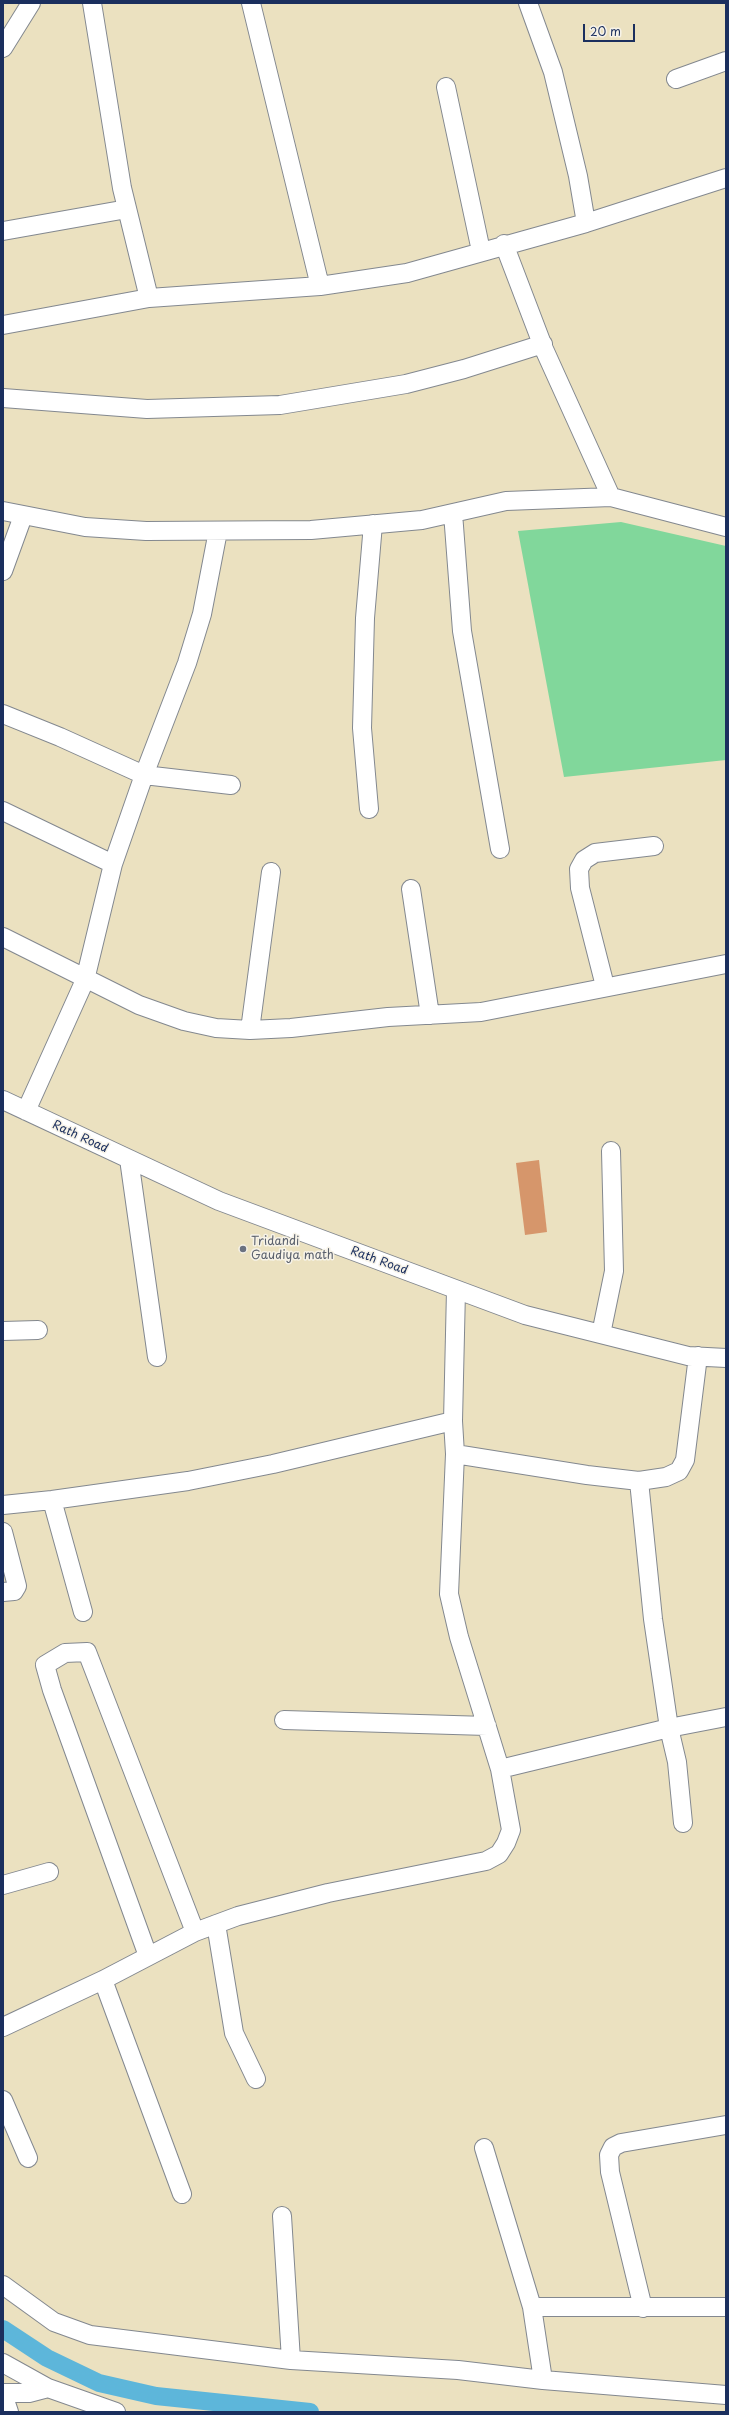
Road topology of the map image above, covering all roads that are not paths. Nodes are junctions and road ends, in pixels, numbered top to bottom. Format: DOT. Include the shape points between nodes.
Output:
graph roads {
  1 [pos="92,3"];
  2 [pos="251,3"];
  3 [pos="528,3"];
  4 [pos="22,7"];
  5 [pos="3,48"];
  6 [pos="726,60"];
  7 [pos="676,79"];
  8 [pos="446,87"];
  9 [pos="726,178"];
  10 [pos="127,209"];
  11 [pos="586,223"];
  12 [pos="3,231"];
  13 [pos="504,244"];
  14 [pos="481,251"];
  15 [pos="320,286"];
  16 [pos="148,298"];
  17 [pos="3,326"];
  18 [pos="543,344"];
  19 [pos="3,398"];
  20 [pos="611,497"];
  21 [pos="3,511"];
  22 [pos="453,513"];
  23 [pos="23,516"];
  24 [pos="373,524"];
  25 [pos="726,528"];
  26 [pos="218,531"];
  27 [pos="3,571"];
  28 [pos="3,714"];
  29 [pos="144,775"];
  30 [pos="231,785"];
  31 [pos="369,809"];
  32 [pos="3,811"];
  33 [pos="654,846"];
  34 [pos="500,849"];
  35 [pos="113,864"];
  36 [pos="271,872"];
  37 [pos="411,889"];
  38 [pos="3,937"];
  39 [pos="726,964"];
  40 [pos="85,980"];
  41 [pos="605,986"];
  42 [pos="430,1015"];
  43 [pos="250,1030"];
  44 [pos="3,1100"];
  45 [pos="26,1111"];
  46 [pos="610,1151"];
  47 [pos="129,1159"];
  48 [pos="456,1290"];
  49 [pos="38,1330"];
  50 [pos="3,1331"];
  51 [pos="601,1334"];
  52 [pos="698,1356"];
  53 [pos="157,1357"];
  54 [pos="726,1358"];
  55 [pos="453,1421"];
  56 [pos="455,1454"];
  57 [pos="639,1481"];
  58 [pos="52,1500"];
  59 [pos="3,1505"];
  60 [pos="3,1532"];
  61 [pos="3,1592"];
  62 [pos="83,1612"];
  63 [pos="725,1719"];
  64 [pos="284,1720"];
  65 [pos="486,1726"];
  66 [pos="669,1728"];
  67 [pos="500,1769"];
  68 [pos="683,1824"];
  69 [pos="49,1872"];
  70 [pos="3,1885"];
  71 [pos="216,1924"];
  72 [pos="195,1932"];
  73 [pos="148,1956"];
  74 [pos="103,1980"];
  75 [pos="3,2027"];
  76 [pos="256,2079"];
  77 [pos="3,2100"];
  78 [pos="726,2125"];
  79 [pos="484,2148"];
  80 [pos="28,2158"];
  81 [pos="182,2194"];
  82 [pos="282,2216"];
  83 [pos="3,2284"];
  84 [pos="532,2307"];
  85 [pos="726,2307"];
  86 [pos="643,2308"];
  87 [pos="291,2360"];
  88 [pos="3,2363"];
  89 [pos="543,2380"];
  90 [pos="48,2388"];
  91 [pos="3,2393"];
  92 [pos="726,2395"];
  93 [pos="9,2412"];
  94 [pos="116,2412"];
  1 -- 10 [label="street"];
  2 -- 15 [label="street"];
  3 -- 11 [label="street" via="553,72 578,176"];
  4 -- 5 [label="street"];
  6 -- 7 [label="street"];
  8 -- 14 [label="street"];
  9 -- 11 [label="street"];
  10 -- 12 [label="street"];
  10 -- 16 [label="street"];
  11 -- 13 [label="street"];
  13 -- 14 [label="street"];
  13 -- 18 [label="street"];
  14 -- 15 [label="street" via="407,273"];
  15 -- 16 [label="street"];
  16 -- 17 [label="street"];
  18 -- 19 [label="street" via="406,384 280,405 147,409"];
  18 -- 20 [label="street"];
  20 -- 22 [label="street" via="506,501"];
  20 -- 25 [label="street"];
  21 -- 23 [label="street"];
  22 -- 24 [label="street" via="422,520"];
  22 -- 34 [label="street" via="462,631"];
  23 -- 26 [label="street" via="93,527 146,531"];
  23 -- 27 [label="street"];
  24 -- 26 [label="street" via="311,530"];
  24 -- 31 [label="street" via="365,618 362,728"];
  26 -- 29 [label="street" via="202,614 187,663"];
  28 -- 29 [label="street"];
  29 -- 30 [label="street"];
  29 -- 35 [label="street"];
  32 -- 35 [label="street"];
  33 -- 41 [label="street" via="595,853 584,860 579,869 580,888"];
  35 -- 40 [label="street"];
  36 -- 43 [label="street"];
  37 -- 42 [label="street"];
  38 -- 40 [label="street"];
  39 -- 41 [label="street"];
  40 -- 43 [label="street" via="139,1005 184,1021 216,1028"];
  40 -- 45 [label="street"];
  41 -- 42 [label="street" via="513,1007"];
  42 -- 43 [label="street"];
  44 -- 45 [label="street, Rath Road"];
  45 -- 47 [label="street, Rath Road"];
  46 -- 51 [label="street" via="614,1271"];
  47 -- 48 [label="street, Rath Road" via="219,1201"];
  47 -- 53 [label="street"];
  48 -- 51 [label="street, Rath Road" via="526,1315"];
  48 -- 55 [label="street"];
  49 -- 50 [label="street"];
  51 -- 52 [label="street, Rath Road" via="688,1356"];
  52 -- 54 [label="street, Rath Road"];
  52 -- 57 [label="street" via="685,1460 679,1471 666,1477"];
  55 -- 56 [label="street"];
  55 -- 58 [label="street" via="242,1470"];
  56 -- 57 [label="street"];
  56 -- 65 [label="street" via="449,1594"];
  57 -- 66 [label="street" via="653,1619"];
  58 -- 59 [label="street"];
  58 -- 62 [label="street"];
  60 -- 61 [label="street" via="17,1586 14,1591"];
  63 -- 66 [label="street"];
  64 -- 65 [label="street"];
  65 -- 67 [label="street"];
  66 -- 67 [label="street"];
  66 -- 68 [label="street" via="677,1762"];
  67 -- 71 [label="street" via="511,1830 499,1854 486,1861 328,1893"];
  69 -- 70 [label="street"];
  71 -- 72 [label="street"];
  71 -- 76 [label="street" via="234,2033"];
  72 -- 73 [label="street"];
  72 -- 73 [label="street" via="86,1652 64,1653 45,1664 52,1690"];
  73 -- 74 [label="street"];
  74 -- 75 [label="street"];
  74 -- 81 [label="street"];
  77 -- 80 [label="street"];
  78 -- 86 [label="street" via="620,2143 613,2147 609,2155 610,2172"];
  79 -- 84 [label="street"];
  82 -- 87 [label="street"];
  83 -- 87 [label="street" via="54,2322 90,2335"];
  84 -- 86 [label="street"];
  84 -- 89 [label="street"];
  85 -- 86 [label="street"];
  87 -- 89 [label="street" via="458,2370"];
  88 -- 90 [label="street"];
  89 -- 92 [label="street"];
  90 -- 91 [label="street" via="29,2393"];
  90 -- 94 [label="street"];
  91 -- 93 [label="street"];
}
